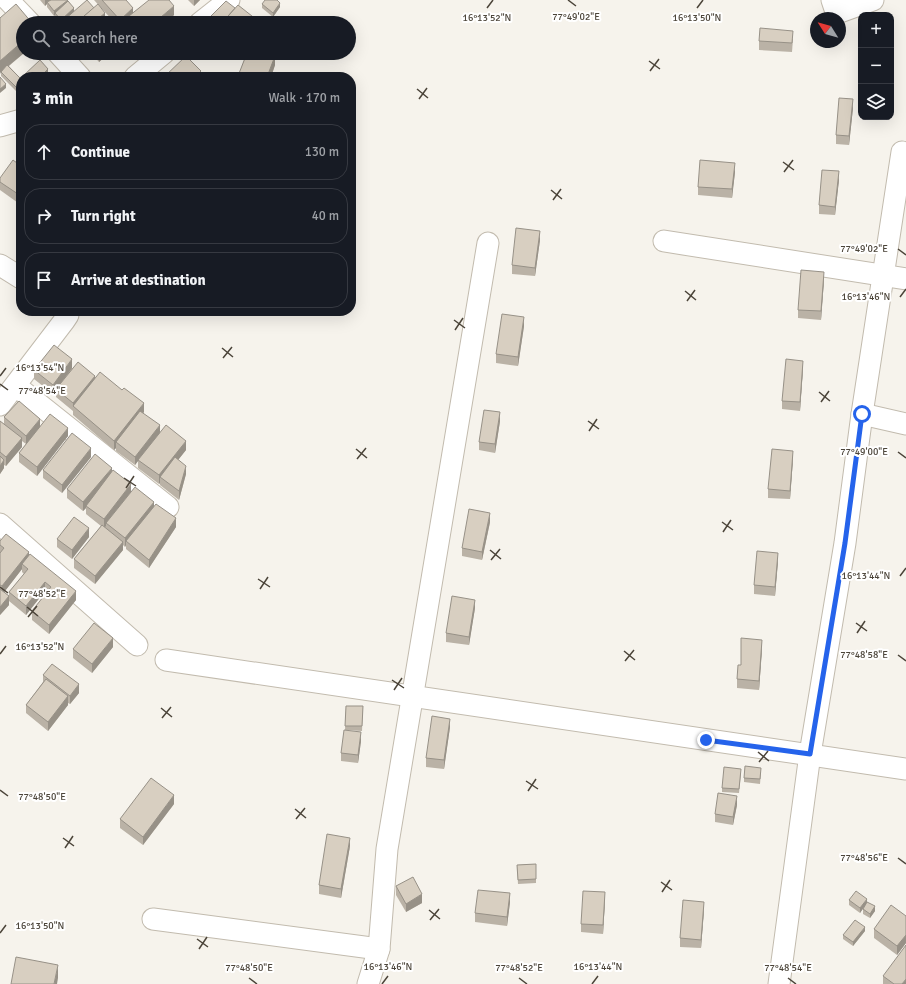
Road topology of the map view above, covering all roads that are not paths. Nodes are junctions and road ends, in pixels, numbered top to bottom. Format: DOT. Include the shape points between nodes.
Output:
graph roads {
  1 [pos="8,0"];
  2 [pos="229,0"];
  3 [pos="832,0"];
  4 [pos="873,0"];
  5 [pos="23,16"];
  6 [pos="209,16"];
  7 [pos="64,60"];
  8 [pos="156,60"];
  9 [pos="75,72"];
  10 [pos="141,72"];
  11 [pos="16,121"];
  12 [pos="0,126"];
  13 [pos="902,152"];
  14 [pos="664,241"];
  15 [pos="488,243"];
  16 [pos="0,265"];
  17 [pos="883,274"];
  18 [pos="16,275"];
  19 [pos="906,278"];
  20 [pos="67,316"];
  21 [pos="16,386"];
  22 [pos="0,405"];
  23 [pos="862,414"];
  24 [pos="906,424"];
  25 [pos="168,507"];
  26 [pos="2,529"];
  27 [pos="137,645"];
  28 [pos="166,660"];
  29 [pos="414,697"];
  30 [pos="810,754"];
  31 [pos="906,769"];
  32 [pos="153,919"];
  33 [pos="379,949"];
  34 [pos="368,984"];
  35 [pos="779,984"];
  1 -- 5 [label="street"];
  2 -- 6 [label="street"];
  3 -- 4 [label="street" via="835,9 840,12"];
  7 -- 9 [label="street"];
  8 -- 10 [label="street"];
  11 -- 12 [label="street"];
  13 -- 17 [label="street"];
  14 -- 17 [label="street"];
  15 -- 29 [label="street"];
  16 -- 18 [label="street"];
  17 -- 19 [label="street"];
  17 -- 23 [label="street"];
  20 -- 21 [label="street"];
  21 -- 22 [label="street"];
  21 -- 25 [label="street"];
  23 -- 24 [label="street"];
  23 -- 30 [label="street" via="845,543"];
  26 -- 27 [label="street"];
  28 -- 29 [label="street"];
  29 -- 30 [label="street"];
  29 -- 33 [label="street" via="387,849"];
  30 -- 31 [label="street"];
  30 -- 35 [label="street"];
  32 -- 33 [label="street"];
  33 -- 34 [label="street"];
}
